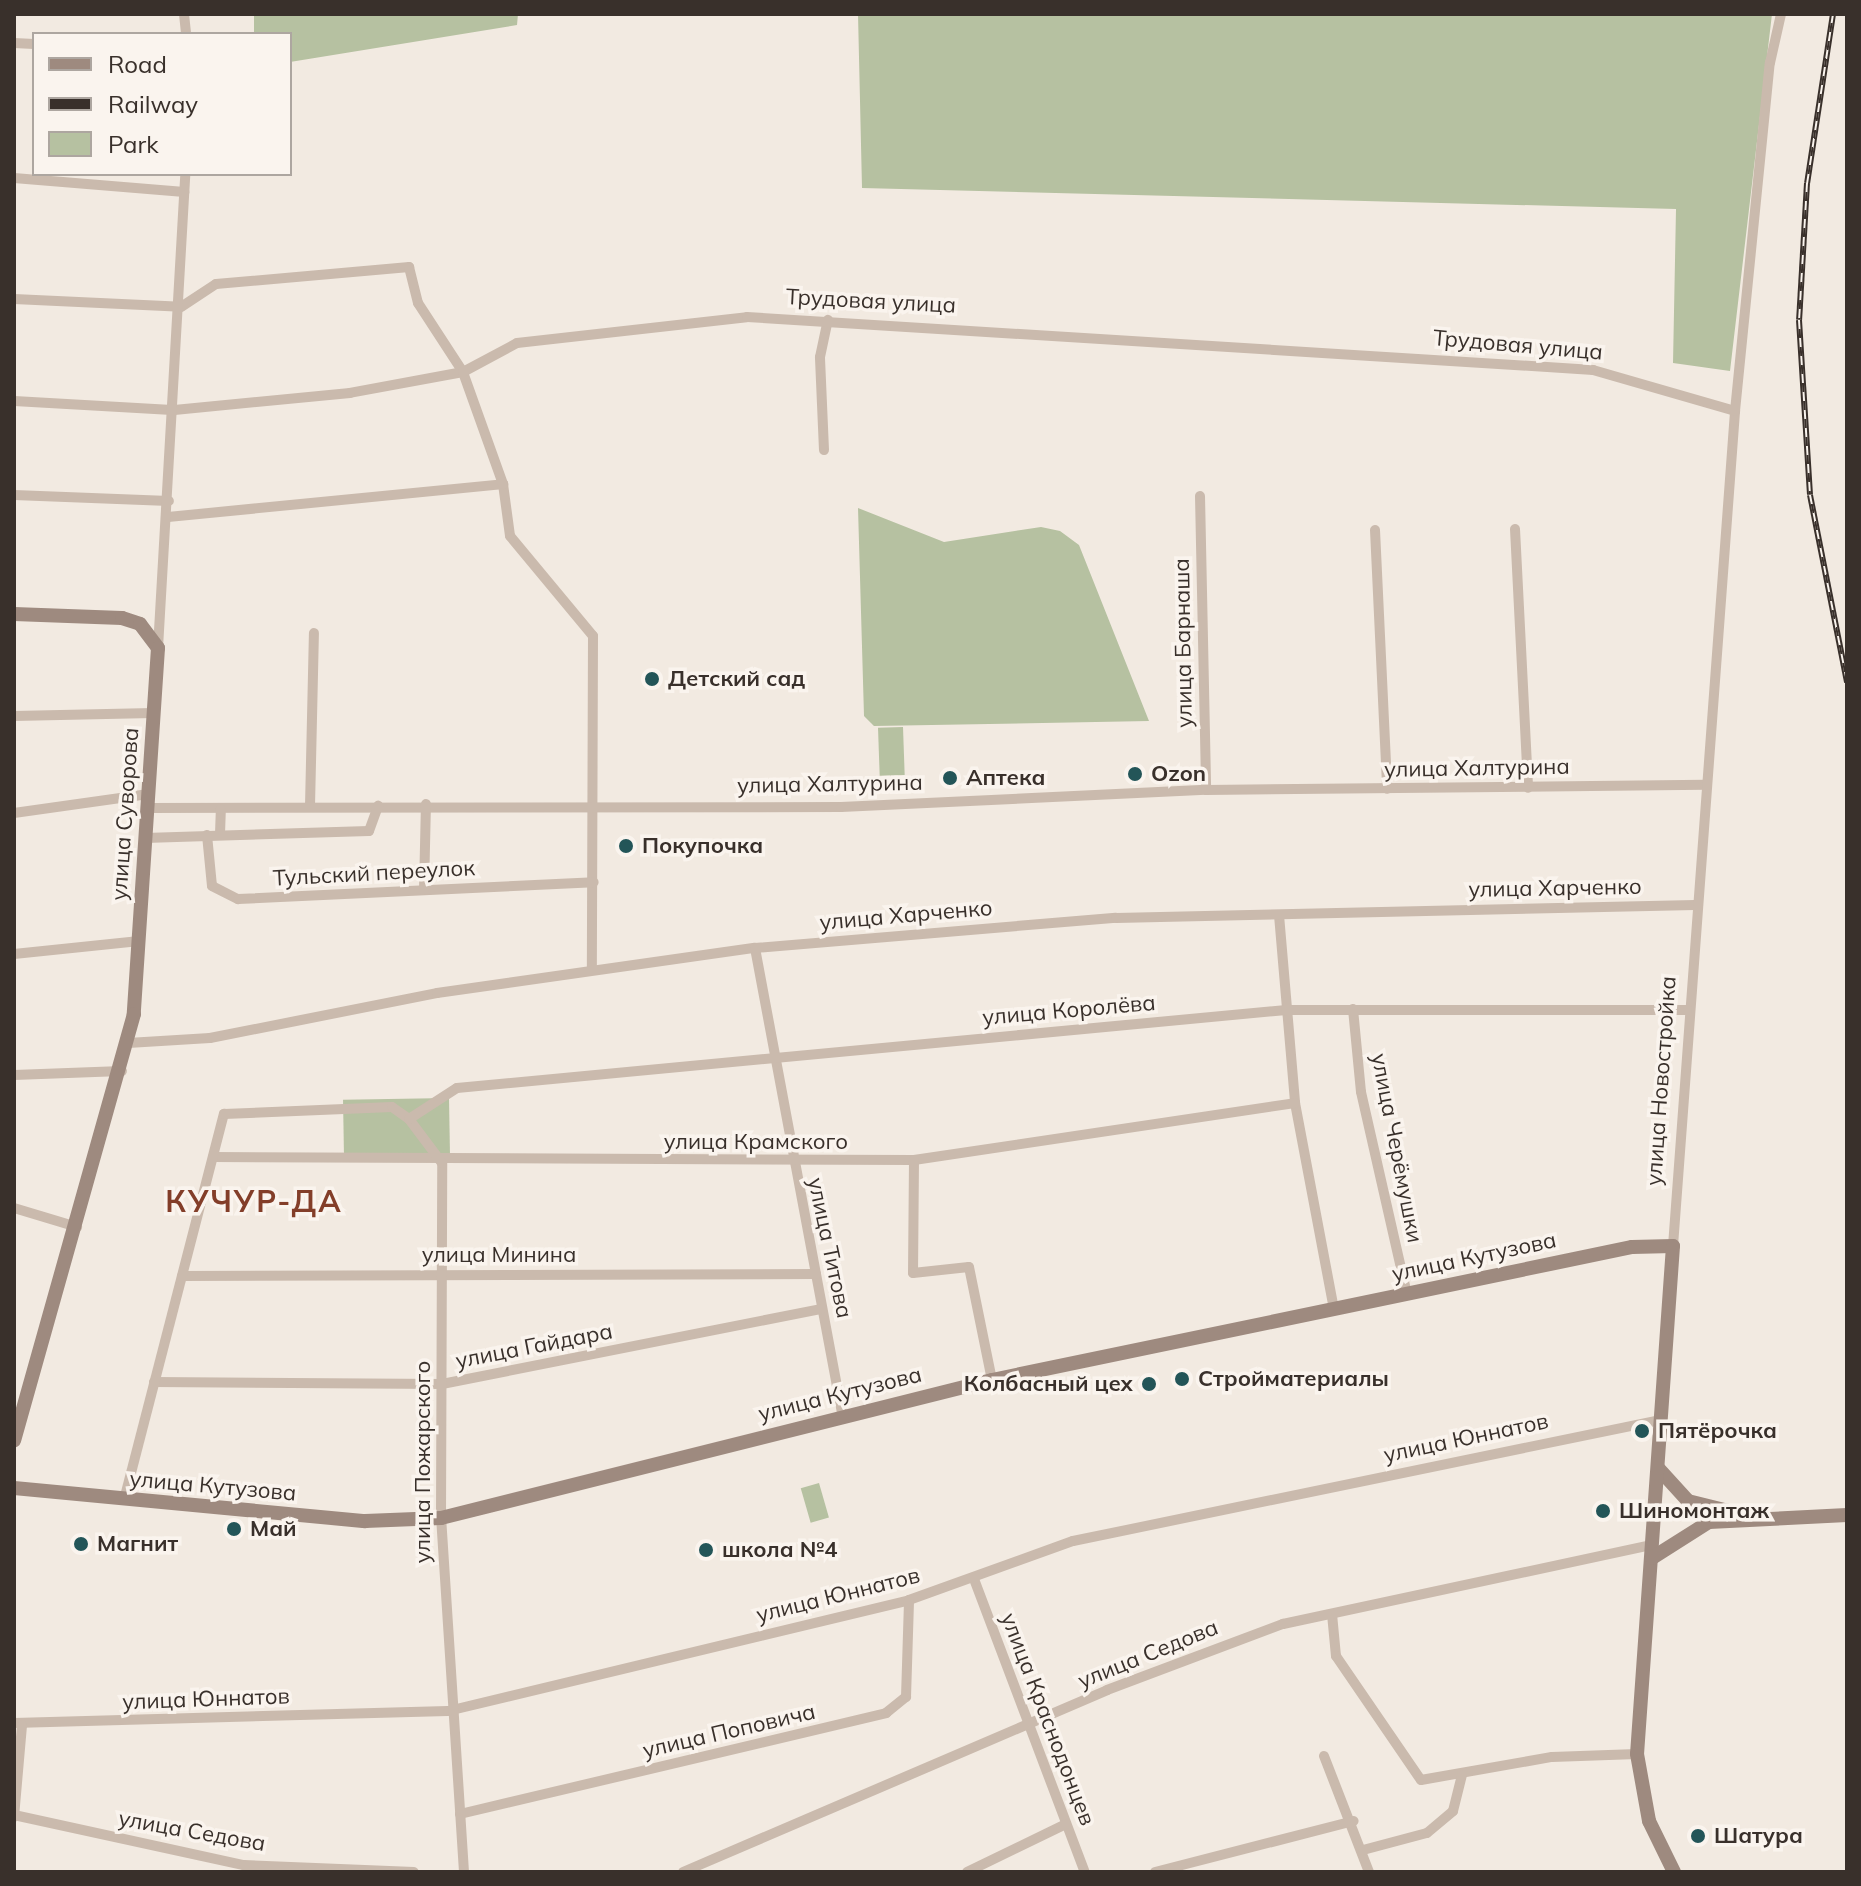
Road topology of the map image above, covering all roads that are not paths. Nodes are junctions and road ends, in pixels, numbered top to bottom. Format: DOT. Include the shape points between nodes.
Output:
graph roads {
  1 [pos="1781,14"];
  2 [pos="185,176"];
  3 [pos="14,178"];
  4 [pos="184,192"];
  5 [pos="14,299"];
  6 [pos="181,307"];
  7 [pos="828,320"];
  8 [pos="463,372"];
  9 [pos="14,401"];
  10 [pos="172,410"];
  11 [pos="1735,411"];
  12 [pos="824,450"];
  13 [pos="503,484"];
  14 [pos="14,495"];
  15 [pos="1200,496"];
  16 [pos="169,501"];
  17 [pos="168,517"];
  18 [pos="1515,529"];
  19 [pos="1375,530"];
  20 [pos="14,614"];
  21 [pos="314,633"];
  22 [pos="158,648"];
  23 [pos="153,713"];
  24 [pos="14,716"];
  25 [pos="1705,785"];
  26 [pos="1528,788"];
  27 [pos="1387,789"];
  28 [pos="1206,790"];
  29 [pos="148,801"];
  30 [pos="426,804"];
  31 [pos="595,804"];
  32 [pos="310,806"];
  33 [pos="378,806"];
  34 [pos="221,809"];
  35 [pos="14,813"];
  36 [pos="220,834"];
  37 [pos="207,835"];
  38 [pos="145,838"];
  39 [pos="594,882"];
  40 [pos="424,890"];
  41 [pos="1695,905"];
  42 [pos="1279,915"];
  43 [pos="139,941"];
  44 [pos="755,948"];
  45 [pos="14,954"];
  46 [pos="592,968"];
  47 [pos="1353,1009"];
  48 [pos="1286,1010"];
  49 [pos="1687,1010"];
  50 [pos="128,1043"];
  51 [pos="774,1058"];
  52 [pos="122,1071"];
  53 [pos="14,1075"];
  54 [pos="1295,1103"];
  55 [pos="409,1119"];
  56 [pos="213,1157"];
  57 [pos="914,1160"];
  58 [pos="442,1163"];
  59 [pos="791,1163"];
  60 [pos="14,1208"];
  61 [pos="77,1227"];
  62 [pos="1673,1246"];
  63 [pos="816,1274"];
  64 [pos="443,1275"];
  65 [pos="182,1276"];
  66 [pos="1407,1294"];
  67 [pos="822,1309"];
  68 [pos="1334,1309"];
  69 [pos="992,1380"];
  70 [pos="154,1382"];
  71 [pos="442,1384"];
  72 [pos="842,1414"];
  73 [pos="1660,1420"];
  74 [pos="14,1440"];
  75 [pos="1658,1468"];
  76 [pos="14,1488"];
  77 [pos="124,1500"];
  78 [pos="1745,1515"];
  79 [pos="1847,1515"];
  80 [pos="441,1518"];
  81 [pos="1652,1552"];
  82 [pos="974,1579"];
  83 [pos="909,1600"];
  84 [pos="1332,1614"];
  85 [pos="448,1711"];
  86 [pos="18,1724"];
  87 [pos="1028,1728"];
  88 [pos="1637,1754"];
  89 [pos="1324,1756"];
  90 [pos="1462,1775"];
  91 [pos="460,1814"];
  92 [pos="14,1816"];
  93 [pos="1354,1821"];
  94 [pos="1066,1824"];
  95 [pos="1363,1850"];
  96 [pos="414,1872"];
  97 [pos="464,1872"];
  98 [pos="683,1872"];
  99 [pos="967,1872"];
  100 [pos="1085,1872"];
  101 [pos="1155,1872"];
  102 [pos="1369,1872"];
  103 [pos="1674,1872"];
  1 -- 11 [label="street, улица Новостройка" via="1770,63"];
  2 -- 4 [label="street, улица Суворова"];
  3 -- 4 [label="street"];
  4 -- 6 [label="street, улица Суворова"];
  5 -- 6 [label="street"];
  6 -- 8 [label="street" via="216,284 409,267 418,303"];
  6 -- 10 [label="street, улица Суворова"];
  7 -- 8 [label="street, Трудовая улица" via="747,317 517,343"];
  7 -- 11 [label="street, Трудовая улица" via="1593,370"];
  7 -- 12 [label="street" via="820,357"];
  8 -- 10 [label="street, Трудовая улица" via="350,393"];
  8 -- 13 [label="street"];
  9 -- 10 [label="street, Трудовая улица"];
  10 -- 16 [label="street, улица Суворова"];
  11 -- 25 [label="street, улица Новостройка"];
  13 -- 17 [label="street"];
  13 -- 31 [label="street" via="510,536 593,636"];
  14 -- 16 [label="street"];
  15 -- 28 [label="street, улица Барнаша"];
  16 -- 17 [label="street, улица Суворова"];
  17 -- 22 [label="street, улица Суворова"];
  18 -- 26 [label="street"];
  19 -- 27 [label="street"];
  20 -- 22 [label="main road" via="122,618 140,624"];
  21 -- 32 [label="street"];
  22 -- 23 [label="main road, улица Суворова"];
  23 -- 24 [label="street"];
  23 -- 29 [label="main road, улица Суворова"];
  25 -- 26 [label="street, улица Халтурина"];
  25 -- 41 [label="street, улица Новостройка"];
  26 -- 27 [label="street, улица Халтурина"];
  27 -- 28 [label="street, улица Халтурина"];
  28 -- 31 [label="street, улица Халтурина" via="841,807"];
  29 -- 34 [label="street, улица Халтурина"];
  29 -- 35 [label="street, улица Халтурина"];
  29 -- 38 [label="main road, улица Суворова"];
  30 -- 31 [label="street, улица Халтурина"];
  30 -- 33 [label="street, улица Халтурина"];
  30 -- 40 [label="street"];
  31 -- 39 [label="street"];
  32 -- 33 [label="street, улица Халтурина"];
  32 -- 34 [label="street, улица Халтурина"];
  33 -- 36 [label="street" via="369,831"];
  34 -- 36 [label="street"];
  36 -- 37 [label="street"];
  37 -- 38 [label="street"];
  37 -- 40 [label="street, Тульский переулок" via="212,886 238,899"];
  38 -- 43 [label="main road, улица Суворова"];
  39 -- 40 [label="street, Тульский переулок"];
  39 -- 46 [label="street"];
  41 -- 42 [label="street, улица Харченко"];
  41 -- 49 [label="street, улица Новостройка"];
  42 -- 44 [label="street, улица Харченко" via="1116,918"];
  42 -- 48 [label="street"];
  43 -- 45 [label="street"];
  43 -- 50 [label="main road, улица Суворова"];
  44 -- 46 [label="street, улица Харченко"];
  44 -- 51 [label="street, улица Титова"];
  46 -- 50 [label="street, улица Харченко" via="279,1028"];
  47 -- 48 [label="street, улица Королёва"];
  47 -- 49 [label="street, улица Королёва"];
  47 -- 66 [label="street, улица Черёмушки" via="1361,1092"];
  48 -- 51 [label="street, улица Королёва"];
  48 -- 54 [label="street"];
  49 -- 62 [label="street, улица Новостройка"];
  50 -- 52 [label="main road, улица Суворова"];
  51 -- 55 [label="street, улица Королёва" via="457,1088"];
  51 -- 59 [label="street, улица Титова"];
  52 -- 53 [label="street"];
  52 -- 61 [label="main road, улица Суворова"];
  54 -- 57 [label="street, улица Крамского"];
  54 -- 68 [label="street"];
  55 -- 56 [label="street" via="392,1107 224,1114"];
  55 -- 58 [label="street"];
  56 -- 58 [label="street, улица Крамского"];
  56 -- 65 [label="street"];
  57 -- 59 [label="street, улица Крамского"];
  57 -- 69 [label="street" via="913,1273 969,1267"];
  58 -- 59 [label="street, улица Крамского"];
  58 -- 64 [label="street, улица Пожарского"];
  59 -- 63 [label="street, улица Титова"];
  60 -- 61 [label="street"];
  61 -- 74 [label="main road, улица Суворова"];
  62 -- 66 [label="main road, улица Кутузова" via="1632,1247"];
  62 -- 73 [label="main road, улица Новостройка"];
  63 -- 64 [label="street, улица Минина"];
  63 -- 67 [label="street, улица Титова"];
  64 -- 65 [label="street, улица Минина"];
  64 -- 71 [label="street, улица Пожарского"];
  65 -- 70 [label="street"];
  66 -- 68 [label="main road, улица Кутузова"];
  67 -- 71 [label="street, улица Гайдара"];
  67 -- 72 [label="street, улица Титова"];
  68 -- 69 [label="main road, улица Кутузова"];
  69 -- 72 [label="main road, улица Кутузова"];
  70 -- 71 [label="street, улица Гайдара"];
  70 -- 77 [label="street"];
  71 -- 80 [label="street, улица Пожарского"];
  72 -- 80 [label="main road, улица Кутузова"];
  73 -- 75 [label="main road, улица Новостройка"];
  73 -- 82 [label="street, улица Юннатов" via="1073,1541"];
  75 -- 78 [label="main road" via="1688,1501"];
  75 -- 81 [label="main road, улица Новостройка"];
  76 -- 77 [label="main road, улица Кутузова"];
  77 -- 80 [label="main road, улица Кутузова" via="365,1521"];
  78 -- 79 [label="main road"];
  78 -- 81 [label="main road" via="1684,1533"];
  80 -- 85 [label="street, улица Пожарского"];
  81 -- 84 [label="street, улица Седова"];
  81 -- 88 [label="main road, улица Новостройка"];
  82 -- 83 [label="street, улица Юннатов"];
  82 -- 87 [label="street, улица Краснодонцев"];
  83 -- 85 [label="street, улица Юннатов"];
  83 -- 91 [label="street, улица Поповича" via="906,1697 886,1713"];
  84 -- 87 [label="street, улица Седова" via="1283,1624"];
  84 -- 90 [label="street" via="1336,1656 1421,1780"];
  85 -- 86 [label="street, улица Юннатов"];
  85 -- 91 [label="street, улица Пожарского"];
  86 -- 92 [label="street"];
  87 -- 94 [label="street, улица Краснодонцев"];
  87 -- 98 [label="street, улица Седова"];
  88 -- 90 [label="street" via="1552,1757"];
  88 -- 103 [label="main road, улица Новостройка" via="1649,1821"];
  89 -- 93 [label="street"];
  90 -- 95 [label="street" via="1453,1811 1427,1833"];
  91 -- 97 [label="street, улица Пожарского"];
  92 -- 96 [label="street, улица Седова" via="244,1865"];
  93 -- 95 [label="street"];
  93 -- 101 [label="street"];
  94 -- 99 [label="street"];
  94 -- 100 [label="street, улица Краснодонцев"];
  95 -- 102 [label="street"];
}
